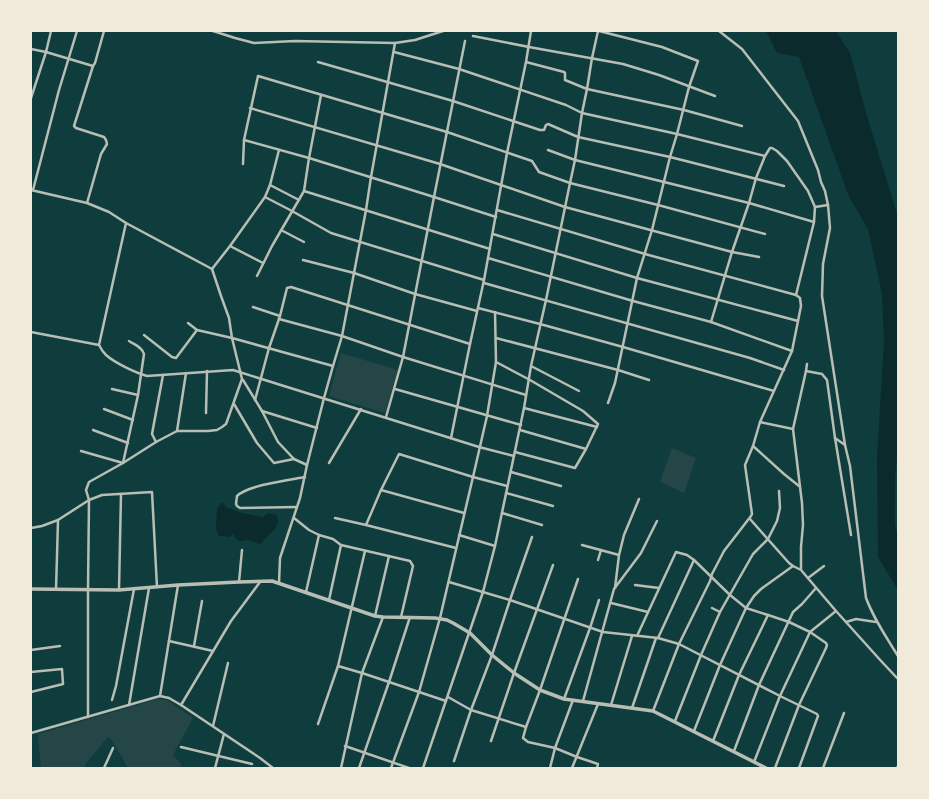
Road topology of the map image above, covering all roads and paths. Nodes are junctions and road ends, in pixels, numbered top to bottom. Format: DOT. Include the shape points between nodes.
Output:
graph roads {
  1 [pos="51,31"];
  2 [pos="77,31"];
  3 [pos="104,31"];
  4 [pos="213,31"];
  5 [pos="443,31"];
  6 [pos="531,31"];
  7 [pos="598,31"];
  8 [pos="719,31"];
  9 [pos="473,36"];
  10 [pos="465,40"];
  11 [pos="395,43"];
  12 [pos="529,47"];
  13 [pos="31,49"];
  14 [pos="46,52"];
  15 [pos="394,52"];
  16 [pos="592,58"];
  17 [pos="69,59"];
  18 [pos="318,62"];
  19 [pos="526,62"];
  20 [pos="93,66"];
  21 [pos="459,69"];
  22 [pos="388,82"];
  23 [pos="689,87"];
  24 [pos="587,89"];
  25 [pos="520,90"];
  26 [pos="321,95"];
  27 [pos="715,96"];
  28 [pos="31,98"];
  29 [pos="453,101"];
  30 [pos="250,108"];
  31 [pos="684,110"];
  32 [pos="382,113"];
  33 [pos="582,113"];
  34 [pos="513,121"];
  35 [pos="742,126"];
  36 [pos="315,127"];
  37 [pos="447,132"];
  38 [pos="677,134"];
  39 [pos="578,136"];
  40 [pos="244,140"];
  41 [pos="377,145"];
  42 [pos="279,150"];
  43 [pos="548,150"];
  44 [pos="507,153"];
  45 [pos="765,156"];
  46 [pos="670,157"];
  47 [pos="309,158"];
  48 [pos="575,160"];
  49 [pos="243,164"];
  50 [pos="440,164"];
  51 [pos="371,177"];
  52 [pos="756,178"];
  53 [pos="663,182"];
  54 [pos="570,183"];
  55 [pos="270,185"];
  56 [pos="501,185"];
  57 [pos="784,186"];
  58 [pos="32,190"];
  59 [pos="304,191"];
  60 [pos="265,197"];
  61 [pos="434,197"];
  62 [pos="299,200"];
  63 [pos="87,203"];
  64 [pos="749,203"];
  65 [pos="658,205"];
  66 [pos="828,205"];
  67 [pos="566,207"];
  68 [pos="815,207"];
  69 [pos="366,210"];
  70 [pos="497,210"];
  71 [pos="292,211"];
  72 [pos="496,217"];
  73 [pos="814,222"];
  74 [pos="126,223"];
  75 [pos="740,227"];
  76 [pos="428,229"];
  77 [pos="561,229"];
  78 [pos="281,230"];
  79 [pos="652,230"];
  80 [pos="493,234"];
  81 [pos="765,234"];
  82 [pos="304,242"];
  83 [pos="360,242"];
  84 [pos="230,246"];
  85 [pos="490,249"];
  86 [pos="732,252"];
  87 [pos="556,253"];
  88 [pos="645,254"];
  89 [pos="759,257"];
  90 [pos="488,258"];
  91 [pos="303,260"];
  92 [pos="422,261"];
  93 [pos="263,263"];
  94 [pos="212,269"];
  95 [pos="354,273"];
  96 [pos="257,276"];
  97 [pos="551,276"];
  98 [pos="724,276"];
  99 [pos="637,278"];
  100 [pos="484,282"];
  101 [pos="415,294"];
  102 [pos="796,295"];
  103 [pos="546,300"];
  104 [pos="718,300"];
  105 [pos="633,301"];
  106 [pos="348,305"];
  107 [pos="253,307"];
  108 [pos="478,309"];
  109 [pos="495,312"];
  110 [pos="280,317"];
  111 [pos="798,321"];
  112 [pos="712,322"];
  113 [pos="188,323"];
  114 [pos="410,324"];
  115 [pos="540,324"];
  116 [pos="628,324"];
  117 [pos="197,330"];
  118 [pos="31,332"];
  119 [pos="144,335"];
  120 [pos="342,336"];
  121 [pos="232,338"];
  122 [pos="496,338"];
  123 [pos="129,341"];
  124 [pos="99,344"];
  125 [pos="470,344"];
  126 [pos="623,347"];
  127 [pos="269,348"];
  128 [pos="536,348"];
  129 [pos="792,351"];
  130 [pos="403,357"];
  131 [pos="496,362"];
  132 [pos="807,364"];
  133 [pos="333,366"];
  134 [pos="531,366"];
  135 [pos="618,370"];
  136 [pos="784,370"];
  137 [pos="207,371"];
  138 [pos="806,371"];
  139 [pos="240,372"];
  140 [pos="186,373"];
  141 [pos="141,375"];
  142 [pos="163,375"];
  143 [pos="464,376"];
  144 [pos="242,379"];
  145 [pos="262,379"];
  146 [pos="530,380"];
  147 [pos="650,380"];
  148 [pos="492,384"];
  149 [pos="112,389"];
  150 [pos="395,389"];
  151 [pos="579,391"];
  152 [pos="774,391"];
  153 [pos="138,395"];
  154 [pos="526,395"];
  155 [pos="324,398"];
  156 [pos="255,400"];
  157 [pos="608,403"];
  158 [pos="234,404"];
  159 [pos="458,408"];
  160 [pos="524,408"];
  161 [pos="104,409"];
  162 [pos="361,409"];
  163 [pos="262,412"];
  164 [pos="206,413"];
  165 [pos="487,416"];
  166 [pos="386,417"];
  167 [pos="133,420"];
  168 [pos="760,422"];
  169 [pos="521,425"];
  170 [pos="597,427"];
  171 [pos="317,428"];
  172 [pos="793,429"];
  173 [pos="93,430"];
  174 [pos="520,430"];
  175 [pos="177,431"];
  176 [pos="451,438"];
  177 [pos="835,438"];
  178 [pos="156,442"];
  179 [pos="128,443"];
  180 [pos="845,445"];
  181 [pos="753,446"];
  182 [pos="479,447"];
  183 [pos="586,449"];
  184 [pos="81,451"];
  185 [pos="515,452"];
  186 [pos="514,456"];
  187 [pos="294,459"];
  188 [pos="329,463"];
  189 [pos="123,464"];
  190 [pos="307,466"];
  191 [pos="511,472"];
  192 [pos="305,477"];
  193 [pos="473,477"];
  194 [pos="507,486"];
  195 [pos="561,486"];
  196 [pos="799,486"];
  197 [pos="381,490"];
  198 [pos="780,491"];
  199 [pos="506,493"];
  200 [pos="121,494"];
  201 [pos="639,499"];
  202 [pos="89,500"];
  203 [pos="553,506"];
  204 [pos="297,507"];
  205 [pos="464,513"];
  206 [pos="502,513"];
  207 [pos="294,518"];
  208 [pos="335,518"];
  209 [pos="750,519"];
  210 [pos="58,520"];
  211 [pos="657,521"];
  212 [pos="366,525"];
  213 [pos="542,525"];
  214 [pos="31,528"];
  215 [pos="319,535"];
  216 [pos="459,535"];
  217 [pos="851,535"];
  218 [pos="532,538"];
  219 [pos="768,539"];
  220 [pos="341,545"];
  221 [pos="582,545"];
  222 [pos="495,546"];
  223 [pos="456,548"];
  224 [pos="242,550"];
  225 [pos="601,550"];
  226 [pos="365,551"];
  227 [pos="619,555"];
  228 [pos="389,556"];
  229 [pos="598,560"];
  230 [pos="694,560"];
  231 [pos="553,565"];
  232 [pos="793,566"];
  233 [pos="824,566"];
  234 [pos="801,570"];
  235 [pos="711,577"];
  236 [pos="808,578"];
  237 [pos="578,580"];
  238 [pos="261,581"];
  239 [pos="238,582"];
  240 [pos="449,582"];
  241 [pos="279,583"];
  242 [pos="178,585"];
  243 [pos="635,585"];
  244 [pos="157,587"];
  245 [pos="149,588"];
  246 [pos="659,588"];
  247 [pos="816,588"];
  248 [pos="31,589"];
  249 [pos="134,589"];
  250 [pos="614,589"];
  251 [pos="56,590"];
  252 [pos="88,590"];
  253 [pos="119,590"];
  254 [pos="306,592"];
  255 [pos="483,592"];
  256 [pos="730,595"];
  257 [pos="329,600"];
  258 [pos="510,600"];
  259 [pos="599,600"];
  260 [pos="202,601"];
  261 [pos="611,603"];
  262 [pos="352,608"];
  263 [pos="712,608"];
  264 [pos="746,608"];
  265 [pos="538,610"];
  266 [pos="836,611"];
  267 [pos="648,612"];
  268 [pos="720,612"];
  269 [pos="768,615"];
  270 [pos="374,616"];
  271 [pos="383,617"];
  272 [pos="400,617"];
  273 [pos="410,617"];
  274 [pos="440,618"];
  275 [pos="565,619"];
  276 [pos="789,622"];
  277 [pos="846,622"];
  278 [pos="877,622"];
  279 [pos="590,628"];
  280 [pos="603,632"];
  281 [pos="810,632"];
  282 [pos="470,633"];
  283 [pos="632,636"];
  284 [pos="637,636"];
  285 [pos="657,638"];
  286 [pos="169,641"];
  287 [pos="680,644"];
  288 [pos="60,646"];
  289 [pos="194,646"];
  290 [pos="31,650"];
  291 [pos="213,651"];
  292 [pos="492,655"];
  293 [pos="701,655"];
  294 [pos="898,656"];
  295 [pos="228,663"];
  296 [pos="720,665"];
  297 [pos="338,666"];
  298 [pos="31,672"];
  299 [pos="362,673"];
  300 [pos="514,673"];
  301 [pos="740,675"];
  302 [pos="898,679"];
  303 [pos="390,682"];
  304 [pos="760,685"];
  305 [pos="540,690"];
  306 [pos="31,692"];
  307 [pos="419,692"];
  308 [pos="160,696"];
  309 [pos="780,696"];
  310 [pos="448,697"];
  311 [pos="564,699"];
  312 [pos="112,700"];
  313 [pos="573,700"];
  314 [pos="584,701"];
  315 [pos="446,702"];
  316 [pos="598,703"];
  317 [pos="181,704"];
  318 [pos="129,705"];
  319 [pos="611,705"];
  320 [pos="799,705"];
  321 [pos="632,708"];
  322 [pos="471,710"];
  323 [pos="653,711"];
  324 [pos="844,713"];
  325 [pos="88,717"];
  326 [pos="499,718"];
  327 [pos="675,722"];
  328 [pos="318,724"];
  329 [pos="213,726"];
  330 [pos="526,727"];
  331 [pos="694,731"];
  332 [pos="31,732"];
  333 [pos="224,733"];
  334 [pos="491,741"];
  335 [pos="713,741"];
  336 [pos="345,746"];
  337 [pos="181,747"];
  338 [pos="113,748"];
  339 [pos="556,748"];
  340 [pos="734,751"];
  341 [pos="365,753"];
  342 [pos="218,756"];
  343 [pos="577,757"];
  344 [pos="454,761"];
  345 [pos="754,762"];
  346 [pos="393,763"];
  347 [pos="252,764"];
  348 [pos="104,768"];
  349 [pos="215,768"];
  350 [pos="273,768"];
  351 [pos="341,768"];
  352 [pos="359,768"];
  353 [pos="392,768"];
  354 [pos="409,768"];
  355 [pos="423,768"];
  356 [pos="550,768"];
  357 [pos="572,768"];
  358 [pos="596,768"];
  359 [pos="766,768"];
  360 [pos="776,768"];
  361 [pos="798,768"];
  362 [pos="823,768"];
  1 -- 14 [label="street"];
  2 -- 17 [label="street"];
  3 -- 20 [label="street"];
  4 -- 11 [label="street" via="254,43"];
  5 -- 11 [label="street"];
  6 -- 12 [label="street"];
  7 -- 16 [label="street"];
  7 -- 23 [label="street" via="662,47 698,61"];
  8 -- 66 [label="street" via="742,49 798,121 818,170"];
  9 -- 12 [label="street"];
  10 -- 21 [label="street"];
  11 -- 15 [label="street"];
  12 -- 16 [label="street"];
  12 -- 19 [label="street"];
  13 -- 14 [label="street"];
  14 -- 17 [label="street"];
  14 -- 28 [label="street"];
  15 -- 21 [label="street"];
  15 -- 22 [label="street"];
  16 -- 23 [label="street" via="638,68"];
  16 -- 24 [label="street"];
  17 -- 20 [label="street"];
  17 -- 58 [label="street"];
  18 -- 22 [label="street"];
  19 -- 24 [label="street" via="564,72 565,80"];
  19 -- 25 [label="street"];
  20 -- 63 [label="street" via="74,126 104,137 107,144 101,154"];
  21 -- 25 [label="street"];
  21 -- 29 [label="street"];
  22 -- 29 [label="street"];
  22 -- 32 [label="street"];
  23 -- 27 [label="street"];
  23 -- 31 [label="street"];
  24 -- 31 [label="street"];
  24 -- 33 [label="street"];
  25 -- 33 [label="street"];
  25 -- 34 [label="street"];
  26 -- 30 [label="street" via="258,76"];
  26 -- 32 [label="street"];
  26 -- 36 [label="street"];
  29 -- 34 [label="street"];
  29 -- 37 [label="street"];
  30 -- 36 [label="street"];
  30 -- 40 [label="street"];
  31 -- 35 [label="street"];
  31 -- 38 [label="street"];
  32 -- 37 [label="street"];
  32 -- 41 [label="street"];
  33 -- 38 [label="street"];
  33 -- 39 [label="street"];
  34 -- 39 [label="street" via="542,131 548,124"];
  34 -- 44 [label="street"];
  36 -- 41 [label="street"];
  36 -- 47 [label="street"];
  37 -- 44 [label="street"];
  37 -- 50 [label="street"];
  38 -- 45 [label="street"];
  38 -- 46 [label="street"];
  39 -- 46 [label="street"];
  39 -- 48 [label="street"];
  40 -- 42 [label="street"];
  40 -- 49 [label="street"];
  41 -- 50 [label="street"];
  41 -- 51 [label="street"];
  42 -- 47 [label="street"];
  42 -- 55 [label="street"];
  43 -- 48 [label="street"];
  44 -- 54 [label="street" via="532,161 539,172"];
  44 -- 56 [label="street"];
  45 -- 52 [label="street"];
  45 -- 68 [label="street" via="772,148 788,161 808,191"];
  46 -- 52 [label="street"];
  46 -- 53 [label="street"];
  47 -- 51 [label="street"];
  47 -- 59 [label="street"];
  48 -- 53 [label="street"];
  48 -- 54 [label="street"];
  50 -- 56 [label="street"];
  50 -- 61 [label="street"];
  51 -- 61 [label="street"];
  51 -- 69 [label="street"];
  52 -- 57 [label="street"];
  52 -- 64 [label="street"];
  53 -- 64 [label="street"];
  53 -- 65 [label="street"];
  54 -- 65 [label="street"];
  54 -- 67 [label="street"];
  55 -- 60 [label="street"];
  55 -- 62 [label="street"];
  56 -- 67 [label="street"];
  56 -- 70 [label="street"];
  58 -- 63 [label="street"];
  59 -- 62 [label="street"];
  59 -- 69 [label="street"];
  60 -- 71 [label="street"];
  60 -- 84 [label="street"];
  61 -- 72 [label="street"];
  61 -- 76 [label="street"];
  62 -- 71 [label="street"];
  63 -- 74 [label="street" via="109,212"];
  64 -- 73 [label="street"];
  64 -- 75 [label="street"];
  65 -- 75 [label="street"];
  65 -- 79 [label="street"];
  66 -- 68 [label="street"];
  66 -- 180 [label="street" via="830,228 823,264 822,296"];
  67 -- 77 [label="street"];
  67 -- 79 [label="street"];
  68 -- 73 [label="street"];
  69 -- 76 [label="street"];
  69 -- 83 [label="street"];
  70 -- 72 [label="street"];
  70 -- 77 [label="street"];
  71 -- 78 [label="street"];
  71 -- 83 [label="street" via="331,234"];
  72 -- 80 [label="street"];
  73 -- 102 [label="street"];
  74 -- 94 [label="street"];
  74 -- 124 [label="street"];
  75 -- 81 [label="street"];
  75 -- 86 [label="street"];
  76 -- 85 [label="street"];
  76 -- 92 [label="street"];
  77 -- 87 [label="street"];
  77 -- 88 [label="street"];
  78 -- 82 [label="street"];
  78 -- 93 [label="street"];
  79 -- 86 [label="street"];
  79 -- 88 [label="street"];
  80 -- 85 [label="street"];
  80 -- 87 [label="street"];
  83 -- 92 [label="street"];
  83 -- 95 [label="street"];
  84 -- 93 [label="street"];
  84 -- 94 [label="street"];
  85 -- 90 [label="street"];
  86 -- 89 [label="street"];
  86 -- 98 [label="street"];
  87 -- 97 [label="street"];
  87 -- 99 [label="street"];
  88 -- 98 [label="street"];
  88 -- 99 [label="street"];
  90 -- 97 [label="street"];
  90 -- 100 [label="street"];
  91 -- 95 [label="street"];
  92 -- 100 [label="street"];
  92 -- 101 [label="street"];
  93 -- 96 [label="street"];
  94 -- 121 [label="street" via="229,318"];
  95 -- 101 [label="street"];
  95 -- 106 [label="street"];
  97 -- 103 [label="street"];
  97 -- 105 [label="street"];
  98 -- 102 [label="street"];
  98 -- 104 [label="street"];
  99 -- 104 [label="street"];
  99 -- 105 [label="street"];
  100 -- 103 [label="street"];
  100 -- 108 [label="street"];
  101 -- 108 [label="street"];
  101 -- 114 [label="street"];
  102 -- 111 [label="street" via="800,298 801,306"];
  103 -- 115 [label="street"];
  103 -- 116 [label="street"];
  104 -- 111 [label="street"];
  104 -- 112 [label="street"];
  105 -- 112 [label="street"];
  105 -- 116 [label="street"];
  106 -- 110 [label="street" via="291,287 287,288"];
  106 -- 114 [label="street"];
  106 -- 120 [label="street"];
  107 -- 110 [label="street"];
  108 -- 109 [label="street"];
  108 -- 125 [label="street"];
  109 -- 115 [label="street"];
  109 -- 122 [label="street"];
  110 -- 120 [label="street"];
  110 -- 127 [label="street"];
  111 -- 129 [label="street"];
  112 -- 129 [label="street"];
  113 -- 117 [label="street"];
  114 -- 125 [label="street"];
  114 -- 130 [label="street"];
  115 -- 126 [label="street"];
  115 -- 128 [label="street"];
  116 -- 126 [label="street"];
  116 -- 136 [label="street"];
  117 -- 119 [label="street" via="176,358"];
  117 -- 121 [label="street"];
  118 -- 124 [label="street"];
  120 -- 130 [label="street"];
  120 -- 133 [label="street"];
  121 -- 127 [label="street"];
  121 -- 139 [label="street"];
  122 -- 128 [label="street"];
  122 -- 131 [label="street"];
  123 -- 141 [label="street" via="144,352"];
  124 -- 141 [label="street" via="105,355 113,361"];
  125 -- 143 [label="street"];
  126 -- 135 [label="street"];
  126 -- 152 [label="street"];
  127 -- 133 [label="street"];
  127 -- 145 [label="street"];
  128 -- 134 [label="street"];
  128 -- 135 [label="street"];
  129 -- 136 [label="street"];
  130 -- 143 [label="street"];
  130 -- 150 [label="street"];
  131 -- 146 [label="street"];
  131 -- 148 [label="street"];
  132 -- 138 [label="street"];
  133 -- 155 [label="street"];
  134 -- 146 [label="street"];
  134 -- 151 [label="street"];
  135 -- 147 [label="street"];
  135 -- 157 [label="street"];
  136 -- 152 [label="street"];
  137 -- 139 [label="street"];
  137 -- 140 [label="street"];
  137 -- 164 [label="street"];
  138 -- 172 [label="street"];
  138 -- 177 [label="street" via="822,374 827,380"];
  139 -- 144 [label="street"];
  139 -- 145 [label="street"];
  140 -- 142 [label="street"];
  140 -- 175 [label="street"];
  141 -- 142 [label="street"];
  141 -- 153 [label="street"];
  142 -- 178 [label="street" via="152,434"];
  143 -- 148 [label="street"];
  143 -- 159 [label="street"];
  144 -- 156 [label="street"];
  144 -- 158 [label="street"];
  145 -- 155 [label="street"];
  145 -- 156 [label="street"];
  146 -- 154 [label="street"];
  146 -- 170 [label="street" via="583,411 598,424"];
  148 -- 154 [label="street"];
  148 -- 165 [label="street"];
  149 -- 153 [label="street"];
  150 -- 159 [label="street"];
  150 -- 166 [label="street"];
  152 -- 168 [label="street"];
  153 -- 167 [label="street"];
  154 -- 160 [label="street"];
  155 -- 162 [label="street"];
  155 -- 171 [label="street"];
  156 -- 163 [label="street"];
  158 -- 175 [label="street" via="226,424 217,430"];
  158 -- 187 [label="street" via="257,443 274,463"];
  159 -- 165 [label="street"];
  159 -- 176 [label="street"];
  160 -- 169 [label="street"];
  160 -- 170 [label="street"];
  161 -- 167 [label="street"];
  162 -- 166 [label="street"];
  162 -- 188 [label="street"];
  163 -- 171 [label="street"];
  163 -- 187 [label="street" via="278,442"];
  165 -- 169 [label="street"];
  165 -- 182 [label="street"];
  166 -- 176 [label="street"];
  167 -- 179 [label="street"];
  168 -- 172 [label="street"];
  168 -- 181 [label="street"];
  169 -- 174 [label="street"];
  170 -- 183 [label="street"];
  171 -- 190 [label="street"];
  172 -- 196 [label="street"];
  173 -- 179 [label="street"];
  174 -- 183 [label="street"];
  174 -- 185 [label="street"];
  175 -- 178 [label="street"];
  176 -- 182 [label="street"];
  177 -- 180 [label="street"];
  177 -- 217 [label="street"];
  178 -- 189 [label="street"];
  179 -- 189 [label="street"];
  180 -- 278 [label="street" via="852,481 866,598"];
  181 -- 196 [label="street"];
  181 -- 209 [label="street" via="745,465 752,514"];
  182 -- 186 [label="street"];
  182 -- 193 [label="street"];
  183 -- 185 [label="street" via="575,468"];
  184 -- 189 [label="street"];
  185 -- 186 [label="street"];
  186 -- 191 [label="street"];
  187 -- 190 [label="street"];
  189 -- 202 [label="street" via="89,482 86,490"];
  190 -- 192 [label="street"];
  191 -- 194 [label="street"];
  191 -- 195 [label="street"];
  192 -- 204 [label="street"];
  192 -- 204 [label="street" via="244,491 238,496 236,504 240,508"];
  193 -- 194 [label="street"];
  193 -- 197 [label="street" via="400,454"];
  193 -- 205 [label="street"];
  194 -- 199 [label="street"];
  196 -- 234 [label="street" via="803,515"];
  197 -- 205 [label="street"];
  197 -- 212 [label="street"];
  198 -- 219 [label="street" via="777,521"];
  199 -- 203 [label="street"];
  199 -- 206 [label="street"];
  200 -- 202 [label="street" via="102,495"];
  200 -- 244 [label="street" via="152,492"];
  200 -- 253 [label="street"];
  201 -- 227 [label="street" via="624,535"];
  202 -- 210 [label="street"];
  202 -- 252 [label="street"];
  204 -- 207 [label="street"];
  205 -- 216 [label="street"];
  206 -- 213 [label="street"];
  206 -- 222 [label="street"];
  207 -- 215 [label="street"];
  207 -- 241 [label="street" via="280,558"];
  208 -- 212 [label="street"];
  209 -- 219 [label="street"];
  209 -- 235 [label="street" via="724,550"];
  210 -- 214 [label="street"];
  210 -- 251 [label="street"];
  211 -- 250 [label="street" via="641,553"];
  212 -- 223 [label="street"];
  215 -- 220 [label="street" via="333,539"];
  215 -- 254 [label="street"];
  216 -- 222 [label="street"];
  216 -- 223 [label="street"];
  218 -- 258 [label="street"];
  219 -- 232 [label="street"];
  219 -- 256 [label="street" via="753,554"];
  220 -- 226 [label="street"];
  220 -- 257 [label="street"];
  221 -- 225 [label="street"];
  222 -- 255 [label="street"];
  223 -- 240 [label="street"];
  224 -- 239 [label="street"];
  225 -- 227 [label="street"];
  225 -- 229 [label="street"];
  226 -- 228 [label="street"];
  226 -- 262 [label="street"];
  227 -- 250 [label="street"];
  228 -- 270 [label="street"];
  228 -- 272 [label="street" via="410,561 413,566"];
  230 -- 235 [label="street"];
  230 -- 246 [label="street" via="676,552"];
  230 -- 285 [label="street"];
  231 -- 265 [label="street"];
  232 -- 234 [label="street"];
  232 -- 264 [label="street" via="761,589"];
  233 -- 236 [label="street"];
  234 -- 236 [label="street"];
  235 -- 256 [label="street"];
  235 -- 287 [label="street"];
  236 -- 247 [label="street"];
  237 -- 275 [label="street"];
  238 -- 239 [label="street"];
  238 -- 241 [label="street"];
  238 -- 291 [label="street" via="231,621"];
  239 -- 242 [label="street"];
  240 -- 255 [label="street"];
  240 -- 274 [label="street"];
  241 -- 254 [label="street"];
  242 -- 244 [label="street"];
  242 -- 286 [label="street"];
  243 -- 246 [label="street"];
  244 -- 245 [label="street"];
  245 -- 249 [label="street"];
  245 -- 318 [label="street"];
  246 -- 267 [label="street"];
  247 -- 266 [label="street"];
  247 -- 276 [label="street" via="793,612"];
  248 -- 251 [label="street"];
  249 -- 253 [label="street"];
  249 -- 312 [label="street"];
  250 -- 261 [label="street"];
  251 -- 252 [label="street"];
  252 -- 253 [label="street"];
  252 -- 325 [label="street"];
  254 -- 257 [label="street"];
  255 -- 258 [label="street"];
  255 -- 282 [label="street"];
  256 -- 264 [label="street"];
  256 -- 268 [label="street"];
  257 -- 262 [label="street"];
  258 -- 265 [label="street"];
  258 -- 292 [label="street"];
  259 -- 279 [label="street"];
  260 -- 289 [label="street"];
  261 -- 267 [label="street"];
  261 -- 280 [label="street"];
  262 -- 270 [label="street"];
  262 -- 297 [label="street"];
  263 -- 268 [label="street"];
  264 -- 269 [label="street"];
  264 -- 296 [label="street"];
  265 -- 275 [label="street"];
  265 -- 300 [label="street"];
  266 -- 277 [label="street"];
  266 -- 281 [label="street"];
  267 -- 284 [label="street"];
  268 -- 293 [label="street"];
  269 -- 276 [label="street"];
  269 -- 301 [label="street"];
  270 -- 271 [label="street"];
  271 -- 272 [label="street"];
  271 -- 299 [label="street"];
  272 -- 273 [label="street"];
  273 -- 274 [label="street"];
  273 -- 303 [label="street"];
  274 -- 282 [label="street"];
  274 -- 307 [label="street"];
  275 -- 279 [label="street"];
  275 -- 305 [label="street"];
  276 -- 281 [label="street"];
  276 -- 304 [label="street"];
  277 -- 278 [label="street" via="856,619"];
  277 -- 302 [label="street"];
  278 -- 294 [label="street"];
  279 -- 280 [label="street"];
  279 -- 311 [label="street"];
  280 -- 283 [label="street"];
  280 -- 314 [label="street"];
  281 -- 309 [label="street"];
  281 -- 320 [label="street" via="827,645"];
  282 -- 292 [label="street"];
  282 -- 310 [label="street"];
  283 -- 284 [label="street"];
  283 -- 319 [label="street"];
  284 -- 285 [label="street"];
  285 -- 287 [label="street"];
  285 -- 321 [label="street"];
  286 -- 289 [label="street"];
  286 -- 308 [label="street"];
  287 -- 293 [label="street"];
  287 -- 323 [label="street"];
  288 -- 290 [label="street"];
  289 -- 291 [label="street"];
  291 -- 317 [label="street"];
  292 -- 300 [label="street"];
  292 -- 322 [label="street"];
  293 -- 296 [label="street"];
  293 -- 327 [label="street"];
  295 -- 329 [label="street"];
  296 -- 301 [label="street"];
  296 -- 331 [label="street"];
  297 -- 299 [label="street"];
  297 -- 328 [label="street"];
  298 -- 306 [label="street" via="62,669 63,684"];
  299 -- 303 [label="street"];
  299 -- 336 [label="street"];
  300 -- 305 [label="street"];
  300 -- 326 [label="street"];
  301 -- 304 [label="street"];
  301 -- 335 [label="street"];
  303 -- 307 [label="street"];
  303 -- 341 [label="street"];
  304 -- 309 [label="street"];
  304 -- 340 [label="street"];
  305 -- 311 [label="street"];
  305 -- 330 [label="street"];
  307 -- 315 [label="street"];
  307 -- 346 [label="street"];
  308 -- 317 [label="street"];
  308 -- 318 [label="street"];
  309 -- 320 [label="street"];
  309 -- 345 [label="street"];
  310 -- 315 [label="street"];
  310 -- 322 [label="street"];
  311 -- 313 [label="street"];
  313 -- 314 [label="street"];
  313 -- 339 [label="street"];
  314 -- 316 [label="street"];
  315 -- 355 [label="street"];
  316 -- 319 [label="street"];
  316 -- 343 [label="street"];
  317 -- 329 [label="street"];
  318 -- 325 [label="street"];
  319 -- 321 [label="street"];
  320 -- 360 [label="street"];
  320 -- 361 [label="street" via="818,716"];
  321 -- 323 [label="street"];
  322 -- 326 [label="street"];
  322 -- 344 [label="street"];
  323 -- 327 [label="street"];
  324 -- 362 [label="street"];
  325 -- 332 [label="street"];
  326 -- 330 [label="street"];
  326 -- 334 [label="street"];
  327 -- 331 [label="street"];
  329 -- 333 [label="street"];
  330 -- 339 [label="street" via="523,738 528,742"];
  331 -- 335 [label="street"];
  333 -- 342 [label="street"];
  333 -- 350 [label="street"];
  335 -- 340 [label="street"];
  336 -- 341 [label="street"];
  336 -- 351 [label="street"];
  337 -- 342 [label="street"];
  338 -- 348 [label="street"];
  339 -- 343 [label="street"];
  339 -- 356 [label="street"];
  340 -- 345 [label="street"];
  341 -- 346 [label="street"];
  341 -- 352 [label="street"];
  342 -- 347 [label="street"];
  342 -- 349 [label="street"];
  343 -- 357 [label="street"];
  343 -- 358 [label="street" via="598,764"];
  345 -- 359 [label="street"];
  346 -- 353 [label="street"];
  346 -- 354 [label="street"];
}
